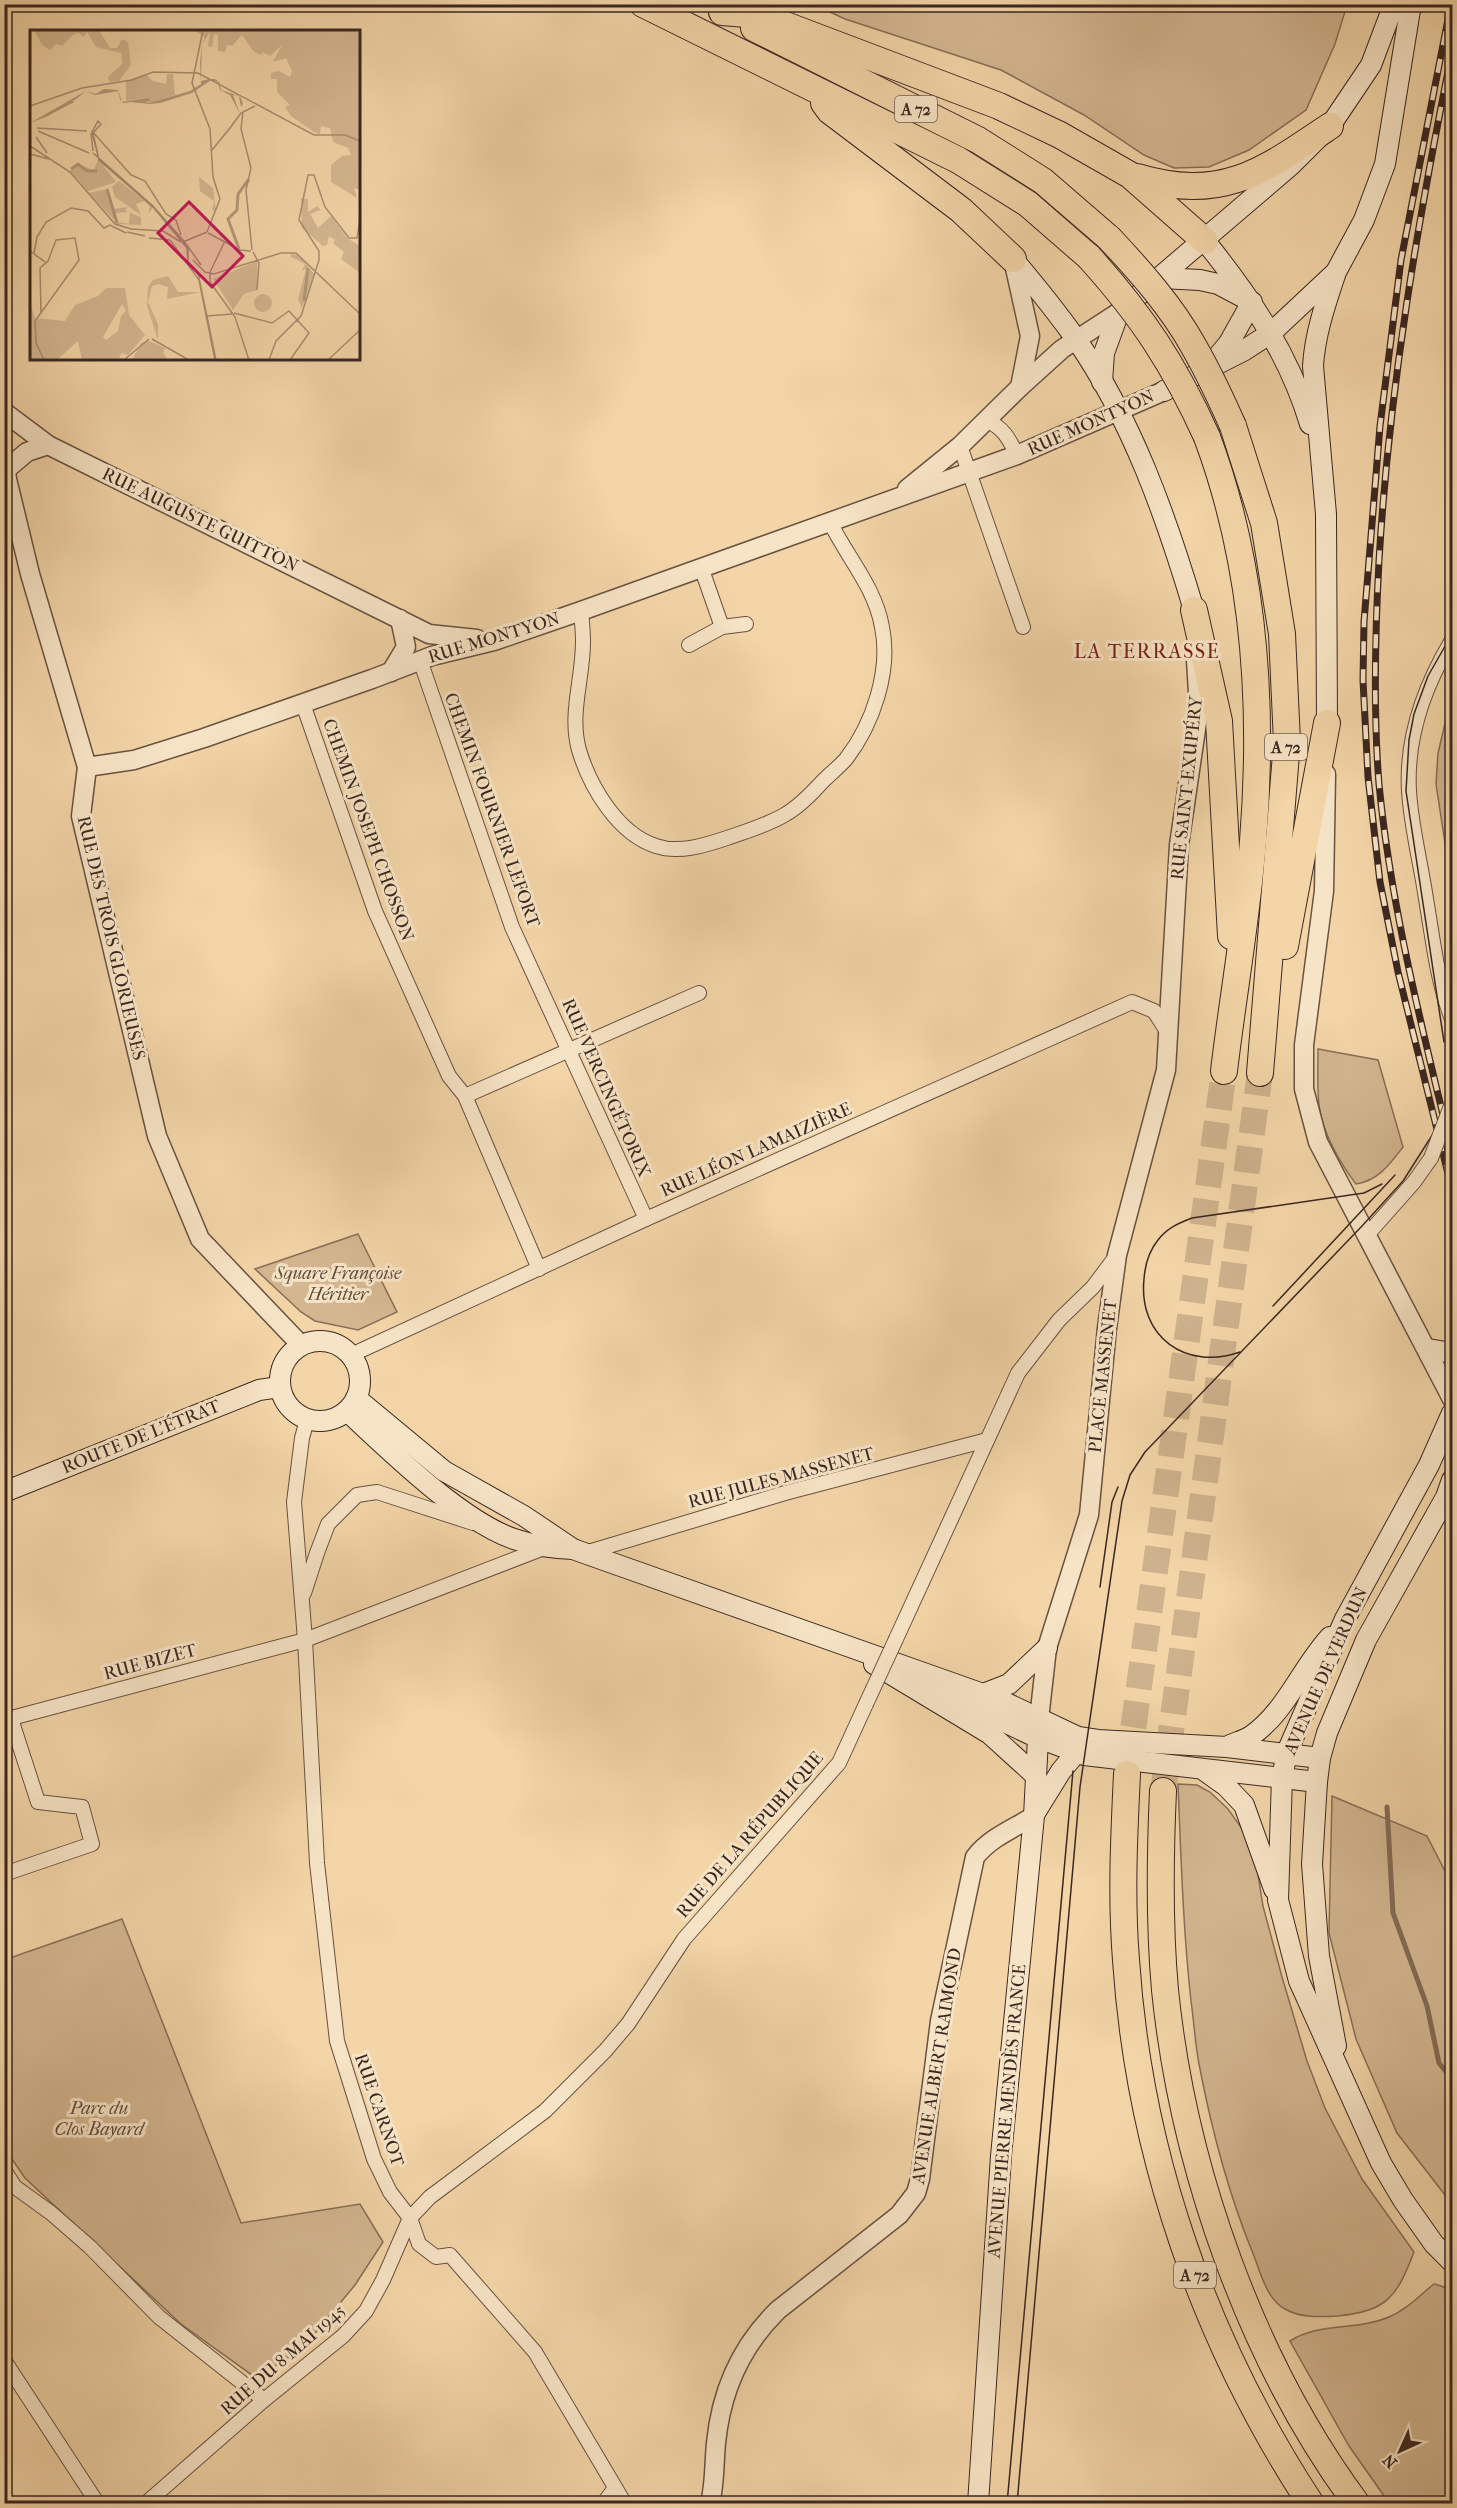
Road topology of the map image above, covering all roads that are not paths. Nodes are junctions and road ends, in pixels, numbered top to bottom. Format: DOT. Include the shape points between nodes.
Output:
graph roads {
  1 [pos="643,4"];
  2 [pos="1394,4"];
  3 [pos="1412,4"];
  4 [pos="714,8"];
  5 [pos="813,88"];
  6 [pos="1330,126"];
  7 [pos="1130,175"];
  8 [pos="1205,240"];
  9 [pos="1013,260"];
  10 [pos="1336,272"];
  11 [pos="1161,278"];
  12 [pos="1252,302"];
  13 [pos="1119,312"];
  14 [pos="1271,333"];
  15 [pos="1076,340"];
  16 [pos="1208,368"];
  17 [pos="1102,382"];
  18 [pos="1020,387"];
  19 [pos="1164,391"];
  20 [pos="4,412"];
  21 [pos="1119,412"];
  22 [pos="986,420"];
  23 [pos="48,445"];
  24 [pos="960,446"];
  25 [pos="1017,456"];
  26 [pos="1320,458"];
  27 [pos="6,462"];
  28 [pos="970,473"];
  29 [pos="898,497"];
  30 [pos="830,522"];
  31 [pos="701,567"];
  32 [pos="1194,610"];
  33 [pos="581,611"];
  34 [pos="400,619"];
  35 [pos="746,624"];
  36 [pos="722,627"];
  37 [pos="1023,627"];
  38 [pos="1452,640"];
  39 [pos="494,641"];
  40 [pos="689,645"];
  41 [pos="420,660"];
  42 [pos="391,672"];
  43 [pos="303,704"];
  44 [pos="1327,723"];
  45 [pos="87,766"];
  46 [pos="533,971"];
  47 [pos="1234,990"];
  48 [pos="699,993"];
  49 [pos="1452,1019"];
  50 [pos="1168,1033"];
  51 [pos="569,1050"];
  52 [pos="1224,1071"];
  53 [pos="465,1096"];
  54 [pos="1452,1103"];
  55 [pos="646,1219"];
  56 [pos="1367,1234"];
  57 [pos="1117,1255"];
  58 [pos="540,1269"];
  59 [pos="301,1345"];
  60 [pos="1428,1348"];
  61 [pos="1452,1353"];
  62 [pos="351,1355"];
  63 [pos="279,1388"];
  64 [pos="1452,1399"];
  65 [pos="351,1405"];
  66 [pos="1452,1413"];
  67 [pos="307,1420"];
  68 [pos="987,1440"];
  69 [pos="1452,1480"];
  70 [pos="4,1492"];
  71 [pos="485,1526"];
  72 [pos="544,1548"];
  73 [pos="578,1551"];
  74 [pos="302,1601"];
  75 [pos="1346,1619"];
  76 [pos="305,1640"];
  77 [pos="832,1641"];
  78 [pos="1047,1648"];
  79 [pos="854,1651"];
  80 [pos="983,1694"];
  81 [pos="8,1719"];
  82 [pos="1037,1728"];
  83 [pos="1227,1747"];
  84 [pos="1287,1752"];
  85 [pos="1076,1753"];
  86 [pos="1320,1758"];
  87 [pos="1203,1770"];
  88 [pos="1127,1774"];
  89 [pos="1035,1775"];
  90 [pos="1282,1778"];
  91 [pos="1317,1782"];
  92 [pos="1163,1791"];
  93 [pos="1034,1816"];
  94 [pos="4,1874"];
  95 [pos="1278,1900"];
  96 [pos="1342,2081"];
  97 [pos="4,2170"];
  98 [pos="410,2218"];
  99 [pos="1452,2262"];
  100 [pos="4,2360"];
  101 [pos="264,2400"];
  102 [pos="715,2482"];
  103 [pos="615,2488"];
  104 [pos="98,2504"];
  105 [pos="145,2504"];
  106 [pos="603,2504"];
  107 [pos="625,2504"];
  108 [pos="710,2504"];
  109 [pos="722,2504"];
  110 [pos="978,2504"];
  111 [pos="1311,2504"];
  112 [pos="1357,2504"];
  1 -- 5 [label="highway, A 72"];
  2 -- 6 [label="main road" via="1371,65"];
  3 -- 10 [label="main road" via="1385,164 1364,220"];
  4 -- 7 [label="highway" via="759,15 999,106"];
  4 -- 44 [label="highway, A 72, bridge" via="978,140 1043,181 1109,238 1138,269 1193,345 1233,426 1264,523 1282,634 1287,742 1260,1073"];
  5 -- 9 [label="highway" via="830,111 962,210"];
  5 -- 47 [label="highway, A 72, bridge" via="997,183 1028,204 1089,257 1155,337 1207,437 1235,529 1253,630 1257,684 1253,842"];
  6 -- 7 [label="highway" via="1264,169 1214,186 1162,184"];
  6 -- 8 [label="main road"];
  7 -- 8 [label="highway"];
  8 -- 11 [label="main road"];
  8 -- 12 [label="main road"];
  9 -- 15 [label="main road, RUE SAINT-EXUPÉRY"];
  9 -- 18 [label="street" via="1030,336"];
  10 -- 14 [label="main road"];
  10 -- 26 [label="main road" via="1314,348"];
  11 -- 12 [label="main road" via="1218,284"];
  11 -- 13 [label="main road"];
  12 -- 14 [label="main road"];
  12 -- 16 [label="main road" via="1229,343"];
  13 -- 15 [label="street, RUE MONTYON"];
  13 -- 17 [label="main road" via="1104,353"];
  14 -- 16 [label="main road"];
  14 -- 26 [label="main road" via="1297,387"];
  15 -- 17 [label="main road, RUE SAINT-EXUPÉRY"];
  15 -- 18 [label="street, RUE MONTYON"];
  16 -- 19 [label="main road"];
  17 -- 21 [label="main road, RUE SAINT-EXUPÉRY"];
  18 -- 22 [label="street, RUE MONTYON"];
  19 -- 21 [label="street, RUE MONTYON"];
  20 -- 23 [label="street, RUE AUGUSTE GUITTON"];
  21 -- 25 [label="street, RUE MONTYON"];
  21 -- 32 [label="main road, RUE SAINT-EXUPÉRY" via="1172,536"];
  22 -- 24 [label="street, RUE MONTYON"];
  22 -- 25 [label="street, RUE MONTYON" via="1006,433"];
  23 -- 27 [label="street"];
  23 -- 34 [label="street, RUE AUGUSTE GUITTON"];
  24 -- 28 [label="street"];
  24 -- 29 [label="street, RUE MONTYON"];
  25 -- 28 [label="street, RUE MONTYON"];
  26 -- 44 [label="main road" via="1326,514"];
  27 -- 45 [label="street, RUE DES TROIS GLORIEUSES" via="30,574"];
  28 -- 29 [label="street, RUE MONTYON"];
  28 -- 37 [label="street"];
  29 -- 30 [label="street, RUE MONTYON"];
  30 -- 31 [label="street, RUE MONTYON"];
  30 -- 33 [label="street" via="871,592 883,627 878,695 869,720 846,759 788,813 747,831 676,849 656,847 620,822 591,780 579,750 575,722 584,643"];
  31 -- 33 [label="street, RUE MONTYON"];
  31 -- 36 [label="street"];
  32 -- 47 [label="highway" via="1219,722"];
  32 -- 50 [label="street, RUE SAINT-EXUPÉRY" via="1198,709 1179,845"];
  33 -- 39 [label="street, RUE MONTYON"];
  34 -- 39 [label="street, RUE AUGUSTE GUITTON" via="429,634"];
  34 -- 42 [label="street" via="406,647"];
  35 -- 36 [label="street"];
  36 -- 40 [label="street"];
  38 -- 49 [label="street" via="1430,683 1416,725 1409,792 1438,971"];
  39 -- 41 [label="street, RUE MONTYON"];
  41 -- 42 [label="street, RUE MONTYON"];
  41 -- 46 [label="street, CHEMIN FOURNIER LEFORT" via="512,927"];
  42 -- 43 [label="street, RUE MONTYON"];
  43 -- 45 [label="street, RUE MONTYON" via="134,760"];
  43 -- 53 [label="street, CHEMIN JOSEPH CHOSSON" via="375,911 449,1076"];
  44 -- 56 [label="street" via="1324,891 1304,1044 1304,1089 1318,1142"];
  45 -- 59 [label="street, RUE DES TROIS GLORIEUSES" via="81,816 157,1137 201,1239"];
  46 -- 51 [label="street, RUE VERCINGÉTORIX"];
  47 -- 52 [label="highway, A 72"];
  48 -- 51 [label="street"];
  50 -- 55 [label="street, RUE LÉON LAMAIZIÈRE" via="1154,1011 1132,1002"];
  50 -- 57 [label="street, PLACE MASSENET" via="1166,1070"];
  51 -- 53 [label="street"];
  51 -- 55 [label="street, RUE VERCINGÉTORIX"];
  53 -- 58 [label="street, CHEMIN JOSEPH CHOSSON"];
  54 -- 56 [label="street, bridge" via="1431,1158"];
  55 -- 58 [label="street, RUE LÉON LAMAIZIÈRE"];
  56 -- 60 [label="street"];
  57 -- 68 [label="street, RUE DE LA RÉPUBLIQUE" via="1018,1373"];
  57 -- 78 [label="street, PLACE MASSENET" via="1089,1515"];
  58 -- 62 [label="street, RUE LÉON LAMAIZIÈRE"];
  59 -- 62 [label="main road" via="319,1340 331,1342"];
  59 -- 63 [label="main road" via="282,1365"];
  60 -- 61 [label="main road"];
  60 -- 64 [label="street"];
  62 -- 65 [label="main road" via="360,1377"];
  63 -- 67 [label="main road" via="289,1407"];
  63 -- 70 [label="main road, ROUTE DE L'ÉTRAT" via="259,1390"];
  65 -- 67 [label="main road" via="328,1421"];
  65 -- 71 [label="main road" via="432,1487"];
  65 -- 73 [label="main road" via="444,1471"];
  66 -- 75 [label="main road, AVENUE DE VERDUN" via="1429,1465"];
  67 -- 74 [label="street, RUE CARNOT" via="294,1502"];
  68 -- 73 [label="street, RUE JULES MASSENET"];
  68 -- 98 [label="street, RUE DE LA RÉPUBLIQUE, bridge" via="838,1763 684,1939 628,2024 605,2051 545,2111 430,2197"];
  69 -- 86 [label="main road, AVENUE DE VERDUN" via="1366,1640"];
  71 -- 72 [label="main road"];
  71 -- 74 [label="street" via="377,1492 357,1495 328,1524"];
  72 -- 73 [label="main road"];
  72 -- 76 [label="street"];
  73 -- 77 [label="main road"];
  74 -- 76 [label="street, RUE CARNOT"];
  75 -- 83 [label="main road" via="1263,1726"];
  75 -- 84 [label="main road, AVENUE DE VERDUN"];
  76 -- 81 [label="street, RUE BIZET"];
  76 -- 98 [label="street, RUE CARNOT" via="317,1863 337,2041 374,2159 390,2192"];
  77 -- 79 [label="main road"];
  77 -- 80 [label="main road"];
  78 -- 80 [label="main road" via="1009,1684"];
  78 -- 82 [label="street, PLACE MASSENET"];
  79 -- 82 [label="main road"];
  79 -- 89 [label="main road" via="990,1734"];
  80 -- 82 [label="main road"];
  81 -- 94 [label="street" via="38,1802 82,1807 92,1844"];
  82 -- 83 [label="main road" via="1098,1740"];
  82 -- 85 [label="main road"];
  82 -- 89 [label="main road, AVENUE PIERRE MENDÈS FRANCE"];
  83 -- 84 [label="main road"];
  84 -- 86 [label="main road"];
  84 -- 90 [label="main road, AVENUE DE VERDUN"];
  85 -- 87 [label="main road"];
  85 -- 93 [label="main road"];
  86 -- 91 [label="main road, AVENUE DE VERDUN"];
  87 -- 90 [label="main road"];
  87 -- 95 [label="main road" via="1244,1805"];
  88 -- 111 [label="highway, A 72" via="1123,1879 1126,1959 1132,2026 1152,2139 1184,2248 1228,2355"];
  89 -- 93 [label="main road, AVENUE PIERRE MENDÈS FRANCE"];
  90 -- 91 [label="main road"];
  90 -- 95 [label="main road, AVENUE DE VERDUN"];
  91 -- 96 [label="main road, AVENUE DE VERDUN" via="1312,1864 1319,1956"];
  92 -- 112 [label="highway, A 72" via="1159,1877 1165,1991 1186,2120 1217,2229 1251,2316 1291,2402"];
  93 -- 102 [label="street, AVENUE ALBERT RAIMOND" via="994,1837 975,1857 940,2022 916,2193 899,2215 778,2310 751,2340 734,2370 721,2410"];
  93 -- 110 [label="main road, AVENUE PIERRE MENDÈS FRANCE" via="1001,2156"];
  95 -- 96 [label="main road, AVENUE DE VERDUN" via="1299,1981"];
  96 -- 99 [label="main road, AVENUE DE VERDUN" via="1403,2200"];
  97 -- 101 [label="street" via="15,2187 90,2247 159,2317"];
  98 -- 101 [label="street, RUE DU 8 MAI 1945" via="366,2311 343,2336"];
  98 -- 103 [label="street, RUE CARNOT" via="419,2244 436,2257 450,2255 535,2352"];
  100 -- 104 [label="street"];
  101 -- 105 [label="street, RUE DU 8 MAI 1945"];
  102 -- 108 [label="street, AVENUE ALBERT RAIMOND"];
  102 -- 109 [label="street, AVENUE ALBERT RAIMOND"];
  103 -- 106 [label="street"];
  103 -- 107 [label="street, RUE CARNOT"];
}
